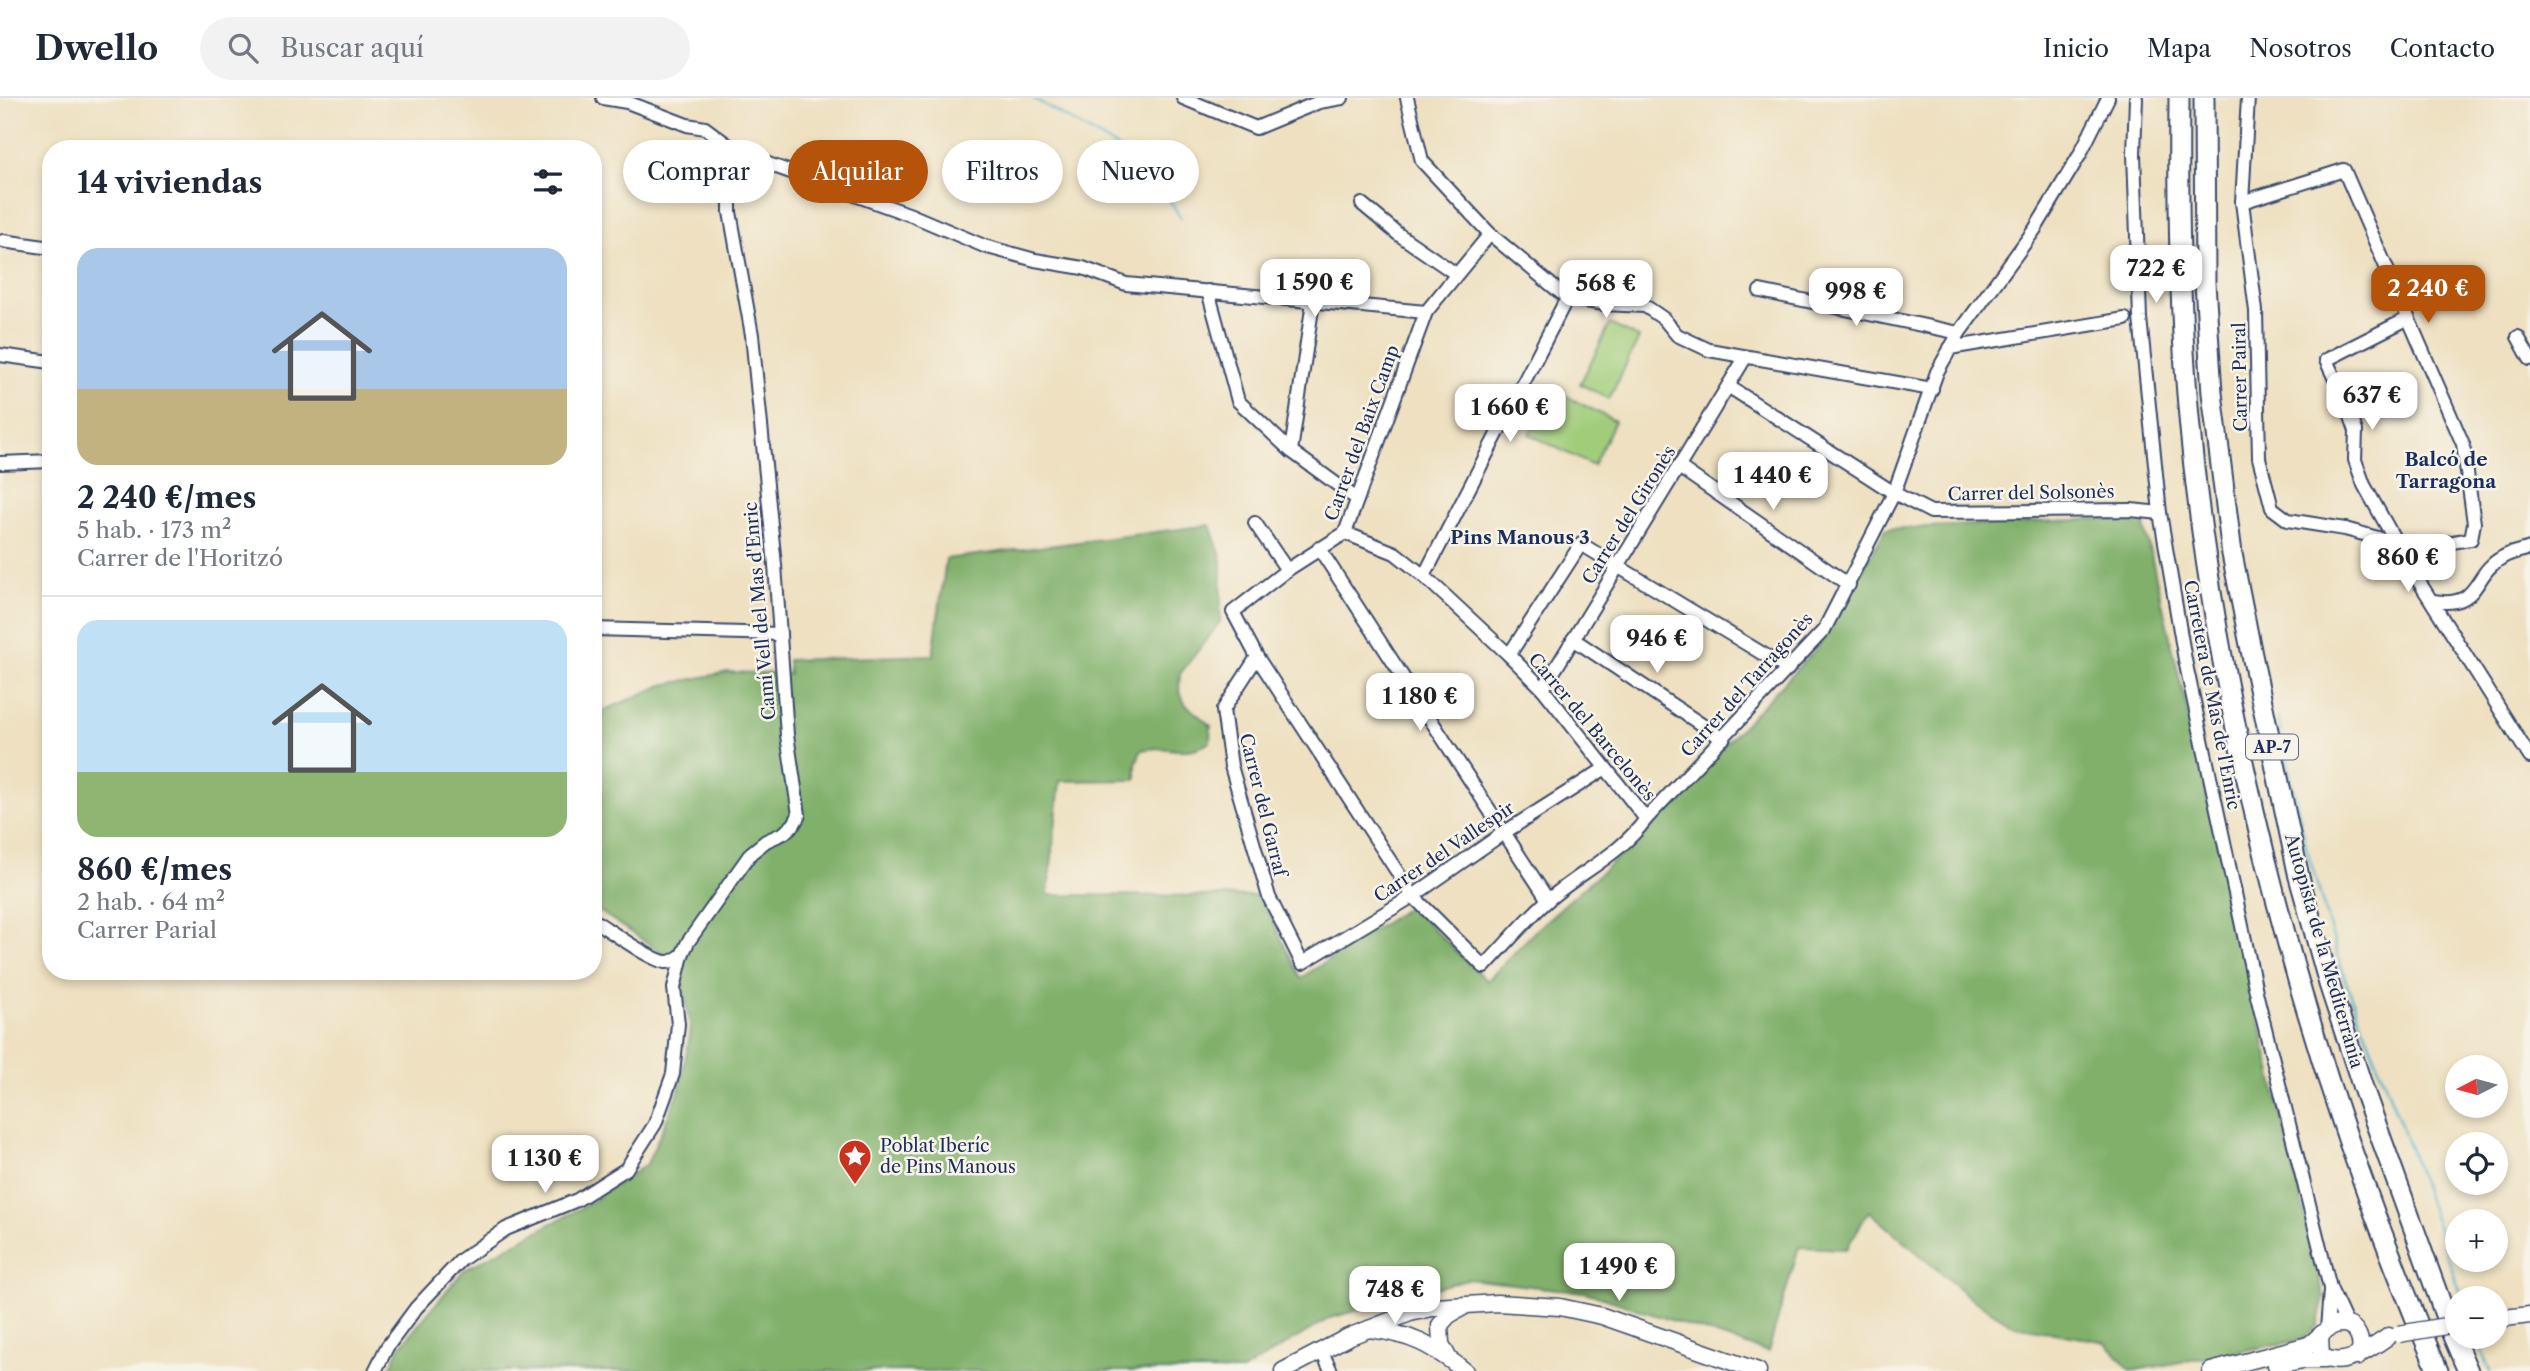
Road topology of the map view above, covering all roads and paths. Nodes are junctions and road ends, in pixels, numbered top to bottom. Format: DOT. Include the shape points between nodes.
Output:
graph roads {
  1 [pos="603,98"];
  2 [pos="1183,98"];
  3 [pos="1342,98"];
  4 [pos="1408,98"];
  5 [pos="2108,98"];
  6 [pos="2136,98"];
  7 [pos="2179,98"];
  8 [pos="2204,98"];
  9 [pos="2248,98"];
  10 [pos="1319,100"];
  11 [pos="721,140"];
  12 [pos="774,166"];
  13 [pos="2242,202"];
  14 [pos="730,203"];
  15 [pos="1362,204"];
  16 [pos="1490,234"];
  17 [pos="3,241"];
  18 [pos="42,247"];
  19 [pos="1456,274"];
  20 [pos="1208,290"];
  21 [pos="1760,291"];
  22 [pos="1567,298"];
  23 [pos="1313,302"];
  24 [pos="1426,312"];
  25 [pos="2125,319"];
  26 [pos="2407,319"];
  27 [pos="1959,333"];
  28 [pos="2518,337"];
  29 [pos="1950,348"];
  30 [pos="0,355"];
  31 [pos="1745,358"];
  32 [pos="2530,359"];
  33 [pos="42,361"];
  34 [pos="1728,386"];
  35 [pos="1932,389"];
  36 [pos="1291,451"];
  37 [pos="42,461"];
  38 [pos="0,463"];
  39 [pos="1679,467"];
  40 [pos="1894,493"];
  41 [pos="1357,499"];
  42 [pos="2160,513"];
  43 [pos="1255,523"];
  44 [pos="1345,533"];
  45 [pos="1319,548"];
  46 [pos="2530,548"];
  47 [pos="2408,564"];
  48 [pos="1618,566"];
  49 [pos="1287,570"];
  50 [pos="1423,576"];
  51 [pos="1849,585"];
  52 [pos="2433,601"];
  53 [pos="602,629"];
  54 [pos="780,634"];
  55 [pos="1573,639"];
  56 [pos="1509,655"];
  57 [pos="1257,657"];
  58 [pos="1788,669"];
  59 [pos="1543,689"];
  60 [pos="1723,739"];
  61 [pos="2530,757"];
  62 [pos="1605,769"];
  63 [pos="1646,819"];
  64 [pos="1505,832"];
  65 [pos="1413,896"];
  66 [pos="1548,900"];
  67 [pos="602,925"];
  68 [pos="682,955"];
  69 [pos="1302,964"];
  70 [pos="2330,1287"];
  71 [pos="1469,1304"];
  72 [pos="1423,1312"];
  73 [pos="2530,1315"];
  74 [pos="2508,1318"];
  75 [pos="2445,1326"];
  76 [pos="1367,1328"];
  77 [pos="2353,1329"];
  78 [pos="1440,1330"];
  79 [pos="2324,1334"];
  80 [pos="2394,1335"];
  81 [pos="1421,1342"];
  82 [pos="1321,1350"];
  83 [pos="2358,1357"];
  84 [pos="1449,1359"];
  85 [pos="2325,1360"];
  86 [pos="375,1371"];
  87 [pos="1283,1371"];
  88 [pos="1331,1371"];
  89 [pos="1465,1371"];
  90 [pos="1758,1371"];
  91 [pos="2211,1371"];
  92 [pos="2250,1371"];
  93 [pos="2438,1371"];
  94 [pos="2468,1371"];
  1 -- 11 [label="street" via="705,128"];
  2 -- 10 [label="street" via="1256,128"];
  3 -- 10 [label="street"];
  4 -- 16 [label="street" via="1422,161"];
  5 -- 27 [label="street, Carrer del Tarragonès" via="2035,229"];
  6 -- 42 [label="street, Carretera de Mas de l'Enric" via="2140,318"];
  7 -- 93 [label="highway, Autopista de la Mediterrània / AP-7" via="2187,395 2221,658 2270,881 2333,1098"];
  8 -- 94 [label="highway, Autopista de la Mediterrània / AP-7" via="2212,393 2232,554 2252,655 2299,877 2329,984"];
  9 -- 13 [label="street, Carrer Pairal"];
  12 -- 20 [label="street" via="984,246 1083,268 1126,284"];
  13 -- 26 [label="street" via="2344,170"];
  13 -- 47 [label="street, Carrer Pairal" via="2256,311 2259,458 2272,508 2288,520 2378,538"];
  14 -- 54 [label="street, Camí Vell del Mas d'Enric" via="752,334"];
  15 -- 19 [label="street"];
  16 -- 19 [label="street, Carrer del Baix Camp"];
  16 -- 22 [label="street"];
  17 -- 18 [label="street"];
  19 -- 24 [label="street, Carrer del Baix Camp"];
  20 -- 23 [label="street"];
  20 -- 36 [label="street" via="1238,401"];
  21 -- 27 [label="street"];
  22 -- 31 [label="street" via="1645,306 1677,335 1709,350"];
  22 -- 50 [label="street"];
  23 -- 24 [label="street"];
  23 -- 36 [label="street"];
  24 -- 41 [label="street, Carrer del Baix Camp"];
  25 -- 29 [label="street"];
  26 -- 47 [label="street" via="2463,444 2474,523 2470,539 2436,545"];
  26 -- 47 [label="street" via="2326,360 2356,431 2355,460 2364,485"];
  27 -- 29 [label="street, Carrer del Tarragonès"];
  28 -- 32 [label="street"];
  29 -- 35 [label="street, Carrer del Tarragonès"];
  30 -- 33 [label="street"];
  31 -- 34 [label="street, Carrer del Gironès"];
  31 -- 35 [label="street"];
  34 -- 39 [label="street, Carrer del Gironès"];
  34 -- 40 [label="street, Carrer del Solsonès"];
  35 -- 40 [label="street, Carrer del Tarragonès"];
  36 -- 41 [label="street"];
  37 -- 38 [label="street"];
  39 -- 48 [label="street, Carrer del Gironès"];
  39 -- 51 [label="street"];
  40 -- 42 [label="street, Carrer del Solsonès" via="1931,512"];
  40 -- 51 [label="street, Carrer del Tarragonès"];
  41 -- 44 [label="street, Carrer del Baix Camp"];
  42 -- 70 [label="street, Carretera de Mas de l'Enric" via="2185,660 2254,983"];
  43 -- 49 [label="street"];
  44 -- 45 [label="street, Carrer del Baix Camp"];
  44 -- 50 [label="street, Carrer del Barcelonès" via="1395,553"];
  45 -- 49 [label="street, Carrer del Baix Camp"];
  45 -- 64 [label="street"];
  46 -- 52 [label="street" via="2502,557 2484,573 2472,593 2450,604"];
  47 -- 52 [label="street"];
  48 -- 55 [label="street, Carrer del Gironès"];
  48 -- 56 [label="street" via="1581,544"];
  48 -- 58 [label="street"];
  49 -- 57 [label="street, Carrer del Baix Camp" via="1233,612"];
  50 -- 56 [label="street, Carrer del Barcelonès"];
  51 -- 58 [label="street, Carrer del Tarragonès" via="1824,630"];
  52 -- 61 [label="street"];
  53 -- 54 [label="street"];
  54 -- 68 [label="street, Camí Vell del Mas d'Enric" via="787,735 799,815 784,833 751,853"];
  55 -- 59 [label="street, Carrer del Gironès"];
  55 -- 60 [label="street"];
  56 -- 59 [label="street, Carrer del Barcelonès"];
  57 -- 65 [label="street"];
  57 -- 69 [label="street, Carrer del Garraf" via="1223,710 1231,766 1269,897"];
  58 -- 60 [label="street, Carrer del Tarragonès"];
  59 -- 62 [label="street, Carrer del Barcelonès"];
  60 -- 63 [label="street, Carrer del Tarragonès"];
  62 -- 63 [label="street, Carrer del Barcelonès"];
  62 -- 64 [label="street, Carrer del Vallespir"];
  63 -- 66 [label="street, Carrer del Tarragonès" via="1635,835 1599,865"];
  64 -- 65 [label="street, Carrer del Vallespir"];
  64 -- 66 [label="street"];
  65 -- 66 [label="street, Carrer del Tarragonès" via="1484,967"];
  65 -- 69 [label="street, Carrer del Vallespir"];
  67 -- 68 [label="street" via="664,962"];
  68 -- 86 [label="street, Camí Vell del Mas d'Enric" via="674,988 678,1024 673,1074 655,1124 626,1169 577,1200 506,1229 461,1260 416,1308 387,1346"];
  70 -- 77 [label="street"];
  70 -- 79 [label="street"];
  71 -- 72 [label="main road"];
  71 -- 78 [label="main road" via="1449,1315"];
  71 -- 90 [label="main road" via="1527,1303 1602,1316"];
  72 -- 76 [label="main road"];
  72 -- 78 [label="main road" via="1435,1318"];
  72 -- 81 [label="main road" via="1413,1327"];
  73 -- 74 [label="main road"];
  75 -- 80 [label="main road, bridge"];
  76 -- 81 [label="main road"];
  76 -- 82 [label="main road"];
  77 -- 79 [label="main road" via="2340,1324"];
  77 -- 80 [label="main road"];
  77 -- 83 [label="main road" via="2361,1342"];
  78 -- 81 [label="main road" via="1437,1340"];
  78 -- 84 [label="main road"];
  79 -- 85 [label="main road" via="2319,1349"];
  79 -- 91 [label="main road" via="2291,1351"];
  80 -- 83 [label="main road"];
  81 -- 84 [label="main road"];
  82 -- 87 [label="main road"];
  82 -- 88 [label="street"];
  83 -- 85 [label="main road" via="2339,1367"];
  84 -- 89 [label="main road"];
  85 -- 92 [label="main road" via="2291,1361"];
}
